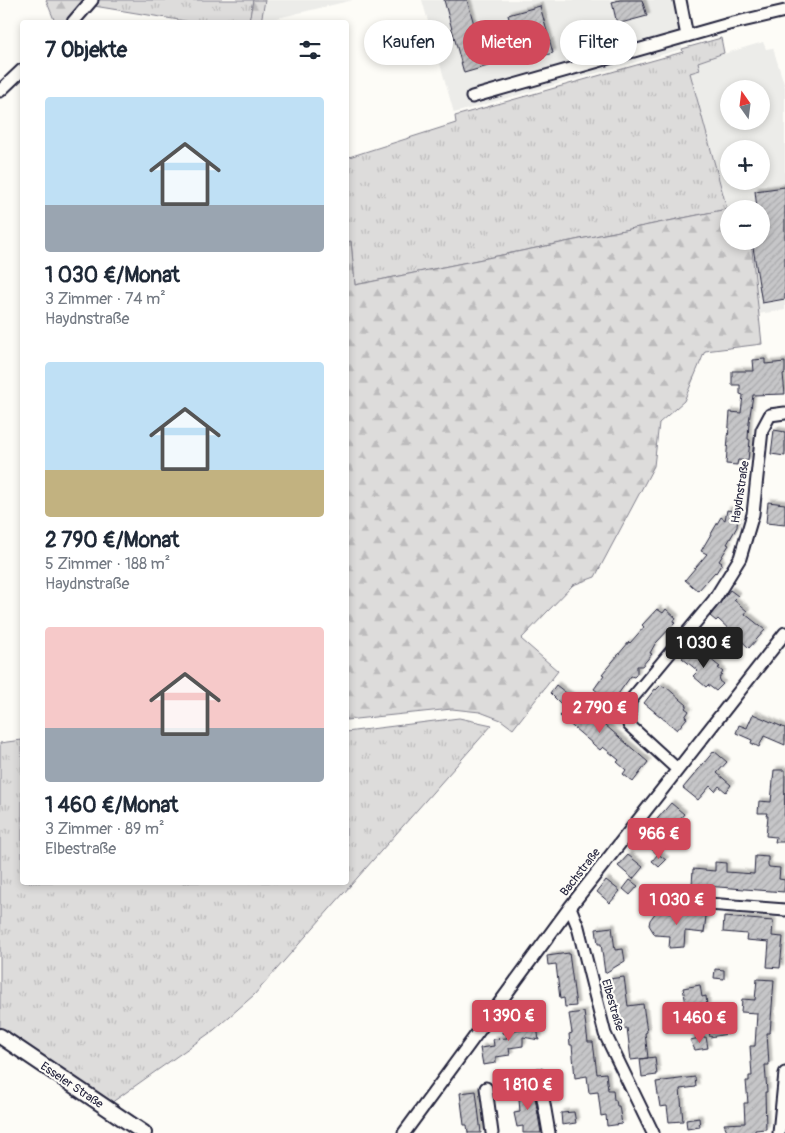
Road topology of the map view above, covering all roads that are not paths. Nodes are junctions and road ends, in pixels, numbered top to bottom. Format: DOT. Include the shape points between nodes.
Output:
graph roads {
  1 [pos="92,0"];
  2 [pos="680,0"];
  3 [pos="785,10"];
  4 [pos="75,20"];
  5 [pos="687,36"];
  6 [pos="20,72"];
  7 [pos="0,91"];
  8 [pos="472,96"];
  9 [pos="785,413"];
  10 [pos="785,633"];
  11 [pos="677,768"];
  12 [pos="668,894"];
  13 [pos="570,907"];
  14 [pos="785,910"];
  15 [pos="0,1036"];
  16 [pos="785,1073"];
  17 [pos="539,1075"];
  18 [pos="486,1088"];
  19 [pos="409,1131"];
  20 [pos="144,1133"];
  21 [pos="492,1133"];
  22 [pos="549,1133"];
  23 [pos="654,1133"];
  24 [pos="779,1133"];
  1 -- 4 [label="street"];
  2 -- 5 [label="street"];
  3 -- 5 [label="street"];
  5 -- 8 [label="street"];
  6 -- 7 [label="street"];
  9 -- 11 [label="street, Haydnstraße" via="770,416 762,430 753,514 740,558 714,600 630,701 629,725"];
  10 -- 11 [label="street, Bachstraße"];
  11 -- 13 [label="street, Bachstraße"];
  12 -- 14 [label="street" via="669,901"];
  13 -- 19 [label="street, Bachstraße"];
  13 -- 23 [label="street, Elbestraße" via="605,1034"];
  15 -- 20 [label="main road, Esseler Straße"];
  16 -- 24 [label="street"];
  17 -- 22 [label="street"];
  18 -- 21 [label="street"];
}
